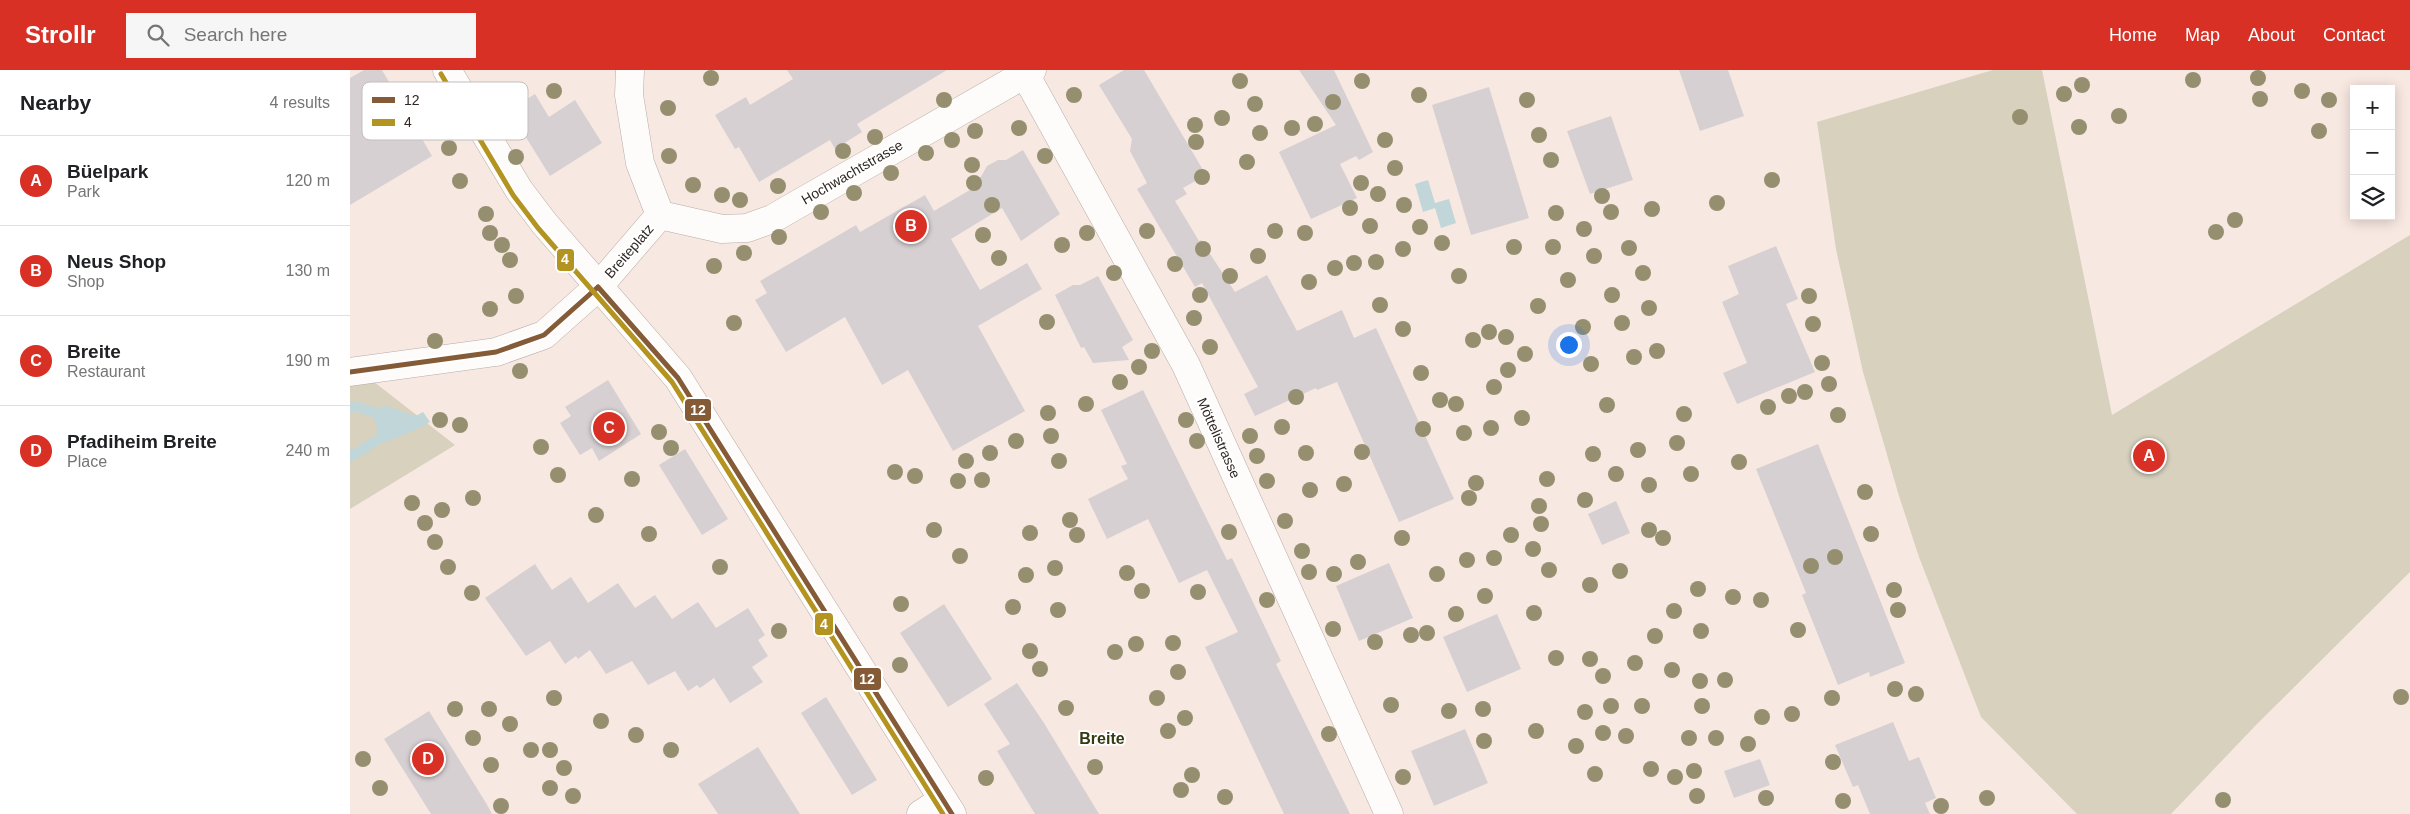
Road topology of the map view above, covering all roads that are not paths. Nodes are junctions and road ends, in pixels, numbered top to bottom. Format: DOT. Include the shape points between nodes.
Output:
graph roads {
  1 [pos="447,70"];
  2 [pos="630,70"];
  3 [pos="1028,72"];
  4 [pos="454,82"];
  5 [pos="489,140"];
  6 [pos="660,215"];
  7 [pos="598,287"];
  8 [pos="350,372"];
  9 [pos="948,807"];
  10 [pos="921,814"];
  11 [pos="1388,814"];
  1 -- 4 [label="street"];
  2 -- 6 [label="street" via="629,95 640,163"];
  3 -- 6 [label="street, Hochwachtstrasse" via="772,219 747,228 722,229"];
  3 -- 11 [label="street, Möttelistrasse" via="1186,365"];
  5 -- 7 [label="street" via="519,190"];
  6 -- 7 [label="street, Breiteplatz"];
  7 -- 8 [label="street, Breiteplatz" via="544,335 496,352"];
  7 -- 9 [label="street" via="678,378"];
  9 -- 10 [label="street"];
}
